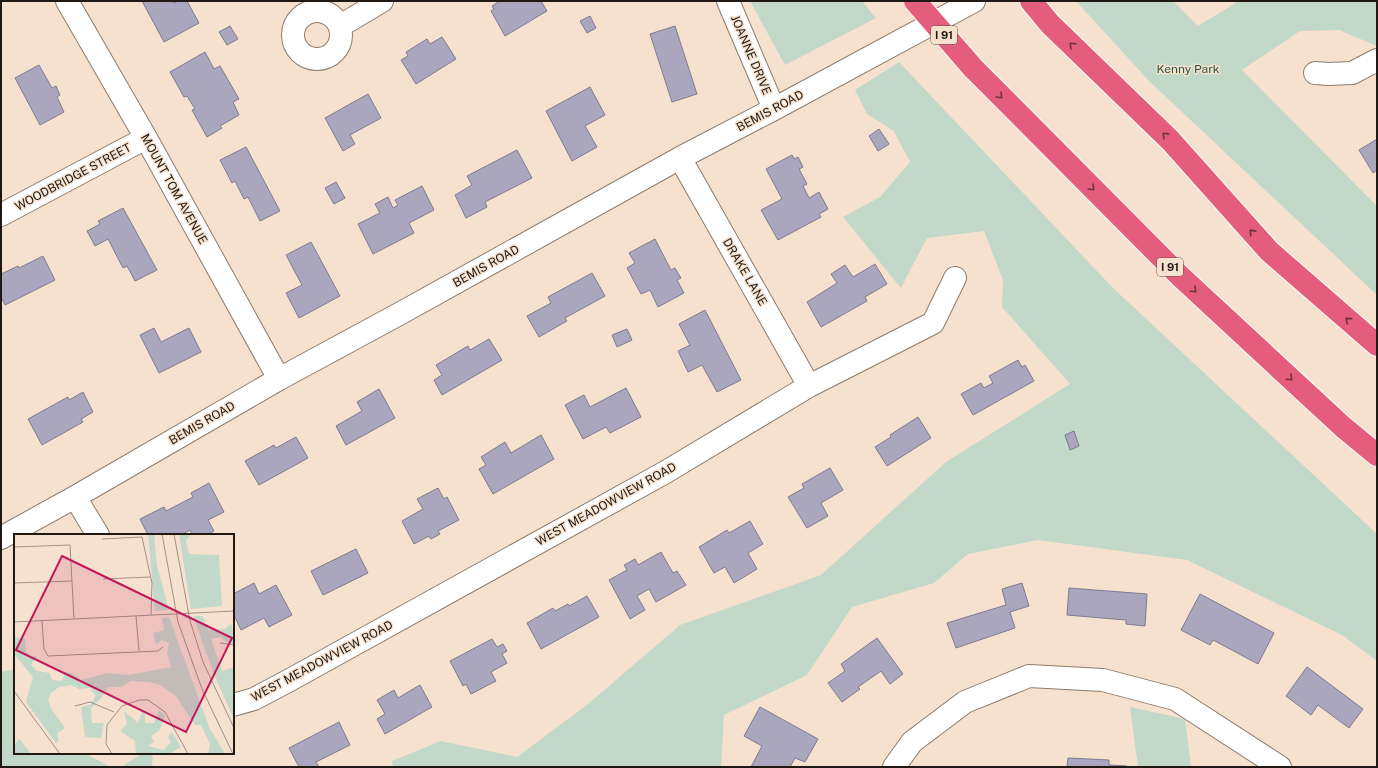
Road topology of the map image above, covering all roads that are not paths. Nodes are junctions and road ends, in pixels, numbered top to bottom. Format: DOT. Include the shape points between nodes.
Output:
graph roads {
  1 [pos="67,1"];
  2 [pos="382,1"];
  3 [pos="728,1"];
  4 [pos="914,1"];
  5 [pos="974,1"];
  6 [pos="1031,1"];
  7 [pos="340,26"];
  8 [pos="1377,60"];
  9 [pos="1315,73"];
  10 [pos="774,109"];
  11 [pos="146,138"];
  12 [pos="680,158"];
  13 [pos="1,215"];
  14 [pos="955,278"];
  15 [pos="1377,345"];
  16 [pos="279,379"];
  17 [pos="809,386"];
  18 [pos="1377,455"];
  19 [pos="75,497"];
  20 [pos="97,534"];
  21 [pos="1,538"];
  22 [pos="234,705"];
  23 [pos="894,767"];
  24 [pos="1280,767"];
  1 -- 11 [label="street, MOUNT TOM AVENUE"];
  2 -- 7 [label="street"];
  3 -- 10 [label="street, JOANNE DRIVE"];
  4 -- 18 [label="highway, I 91, one-way, bridge" via="973,68 1181,277 1343,427"];
  5 -- 10 [label="street, BEMIS ROAD"];
  15 -- 6 [label="highway, one-way" via="1269,251 1170,140 1050,24"];
  8 -- 9 [label="street" via="1352,73"];
  10 -- 12 [label="street, BEMIS ROAD"];
  11 -- 13 [label="street, WOODBRIDGE STREET"];
  11 -- 16 [label="street, MOUNT TOM AVENUE"];
  12 -- 16 [label="street, BEMIS ROAD"];
  12 -- 17 [label="street, DRAKE LANE"];
  14 -- 17 [label="street, WEST MEADOWVIEW ROAD" via="933,323"];
  16 -- 19 [label="street, BEMIS ROAD"];
  17 -- 22 [label="street, WEST MEADOWVIEW ROAD" via="664,473 254,700"];
  19 -- 20 [label="street"];
  19 -- 21 [label="street, BEMIS ROAD"];
  23 -- 24 [label="street" via="912,742 965,702 1029,676 1103,680 1175,699"];
}
